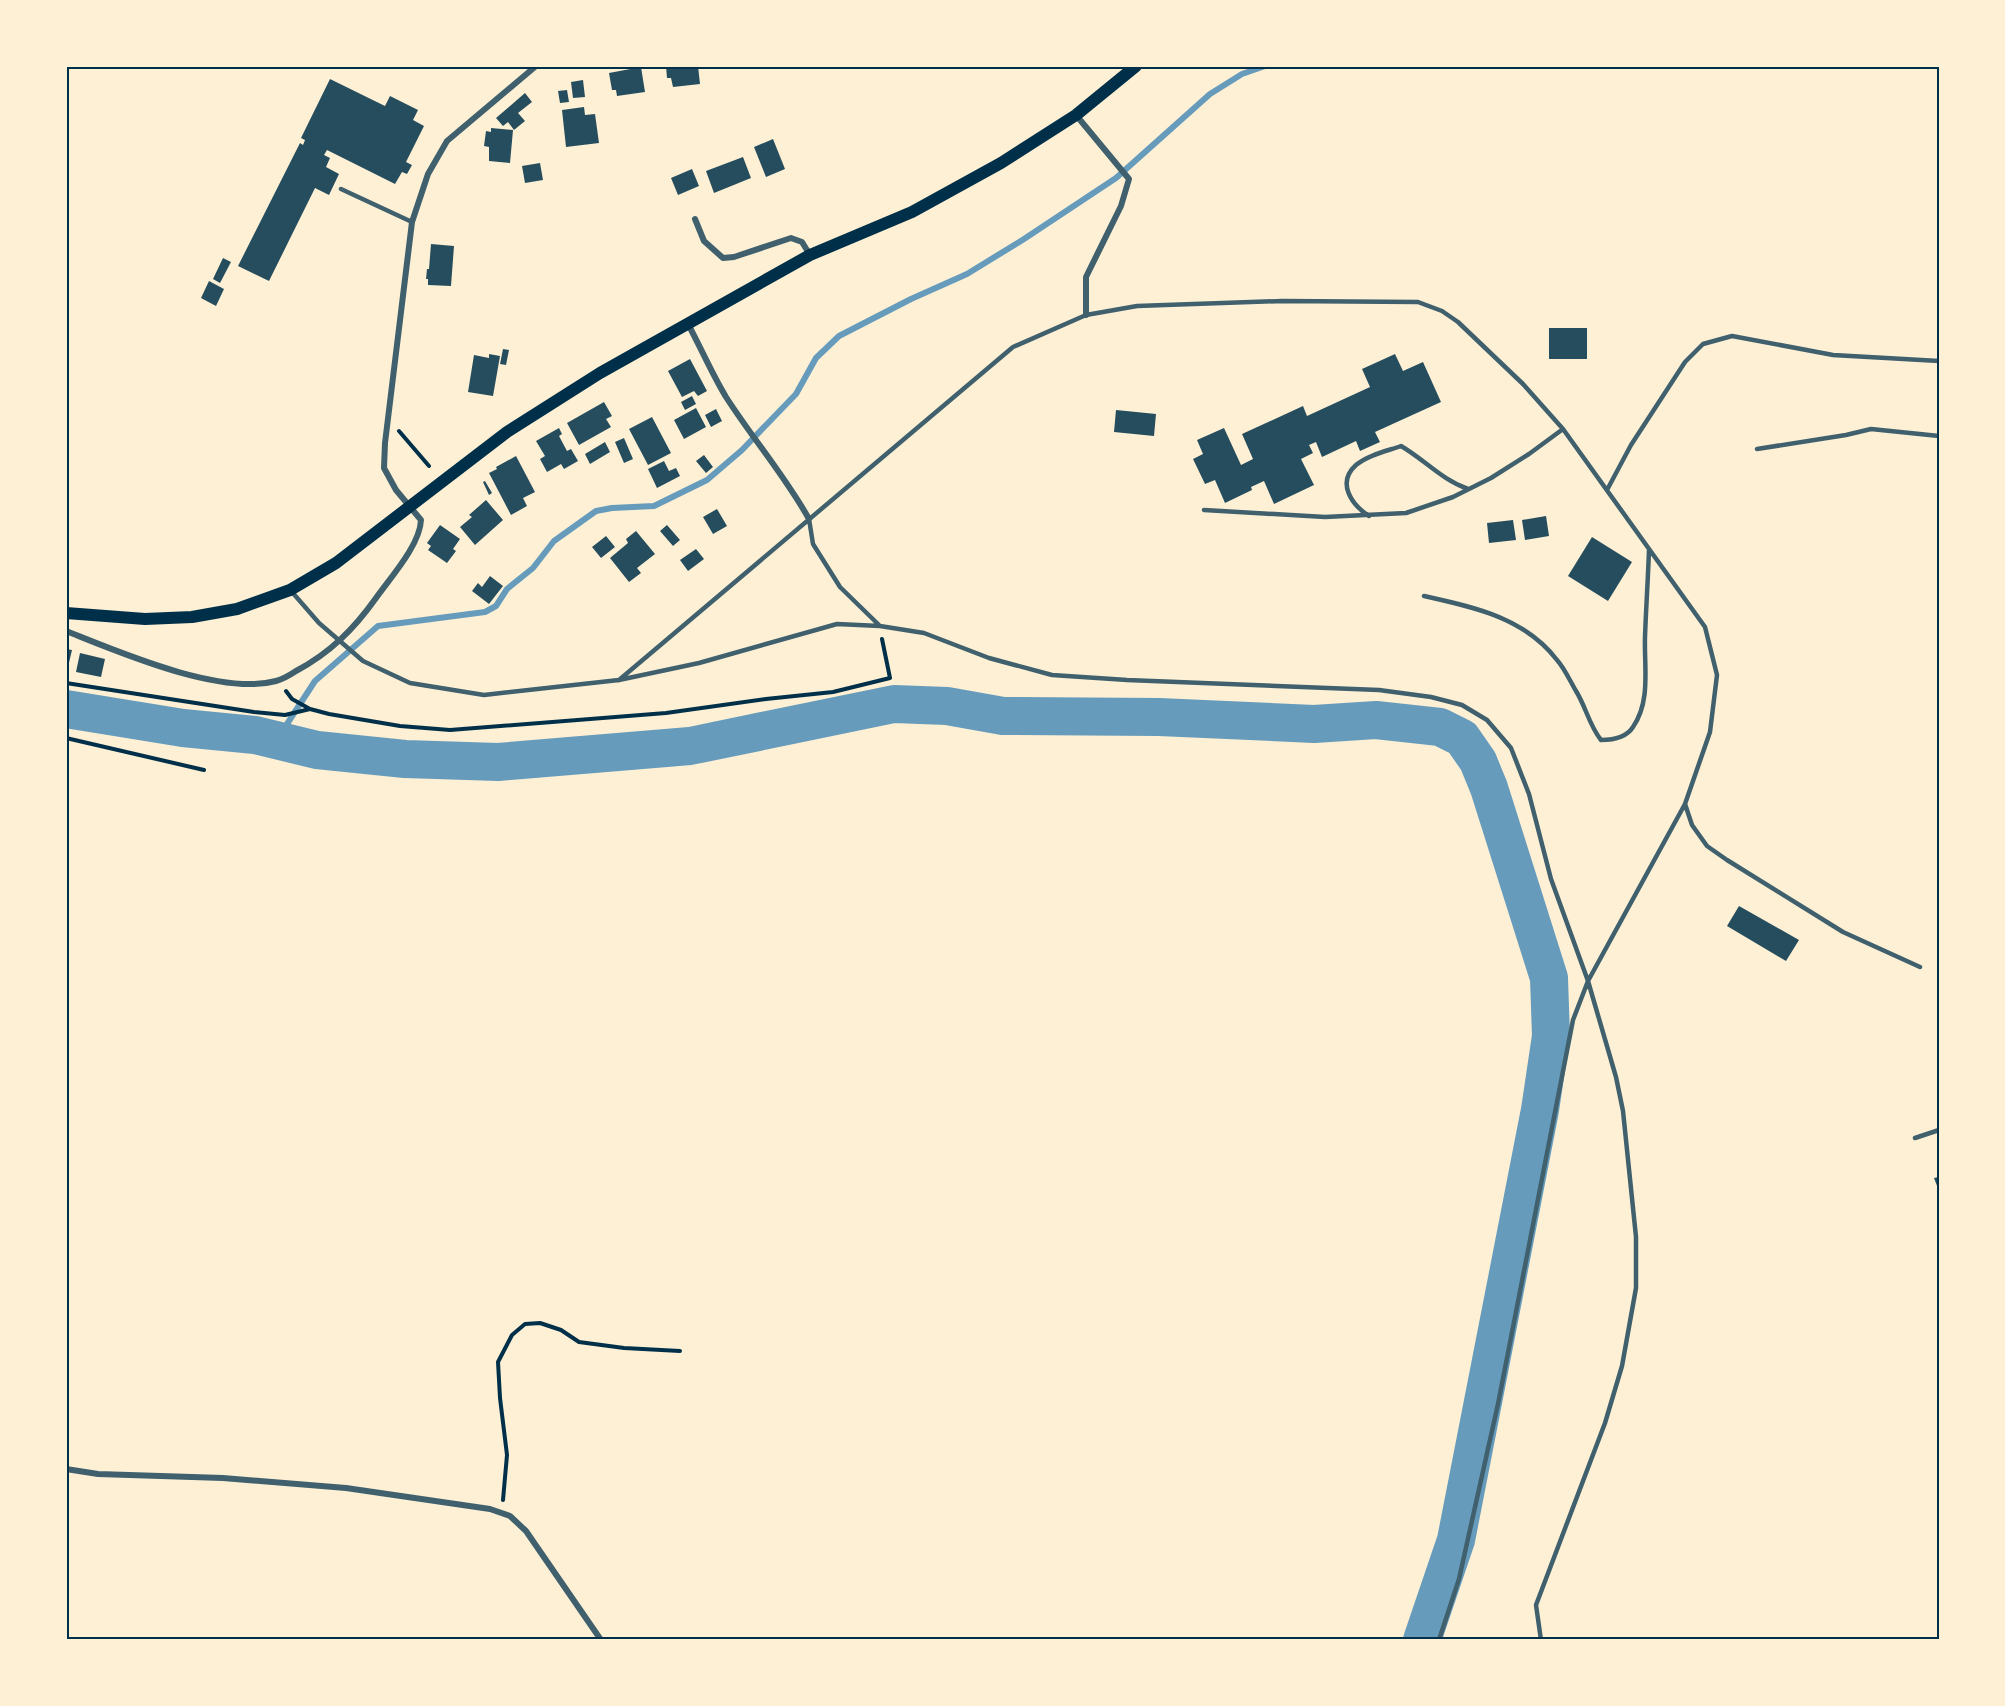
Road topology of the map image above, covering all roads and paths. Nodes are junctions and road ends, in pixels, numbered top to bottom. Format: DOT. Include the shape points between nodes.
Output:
graph roads {
  1 [pos="536,66"];
  2 [pos="1136,66"];
  3 [pos="1076,115"];
  4 [pos="341,189"];
  5 [pos="695,219"];
  6 [pos="412,222"];
  7 [pos="810,255"];
  8 [pos="1086,315"];
  9 [pos="688,323"];
  10 [pos="1939,361"];
  11 [pos="387,426"];
  12 [pos="1563,429"];
  13 [pos="1939,436"];
  14 [pos="1758,449"];
  15 [pos="429,466"];
  16 [pos="1468,489"];
  17 [pos="1607,490"];
  18 [pos="409,505"];
  19 [pos="1204,510"];
  20 [pos="1369,516"];
  21 [pos="809,519"];
  22 [pos="1649,550"];
  23 [pos="290,590"];
  24 [pos="1424,596"];
  25 [pos="66,613"];
  26 [pos="880,626"];
  27 [pos="66,631"];
  28 [pos="340,641"];
  29 [pos="619,680"];
  30 [pos="279,681"];
  31 [pos="66,683"];
  32 [pos="310,709"];
  33 [pos="66,738"];
  34 [pos="204,770"];
  35 [pos="1685,804"];
  36 [pos="1920,967"];
  37 [pos="1588,981"];
  38 [pos="1939,1130"];
  39 [pos="1915,1138"];
  40 [pos="680,1351"];
  41 [pos="66,1469"];
  42 [pos="501,1512"];
  43 [pos="601,1640"];
  44 [pos="1439,1640"];
  45 [pos="1541,1640"];
  1 -- 6 [label="street" via="447,141 428,174"];
  2 -- 3 [label="main road"];
  3 -- 7 [label="main road" via="1001,163 912,212"];
  3 -- 8 [label="street" via="1129,179 1121,206 1086,278"];
  4 -- 6 [label="lane"];
  5 -- 7 [label="street" via="704,241 723,258 791,238 802,242"];
  6 -- 11 [label="street"];
  7 -- 9 [label="main road"];
  8 -- 12 [label="lane" via="1137,306 1418,302 1442,311 1465,328"];
  8 -- 21 [label="lane" via="1013,347"];
  9 -- 18 [label="main road" via="507,432"];
  9 -- 21 [label="street" via="725,395 793,489"];
  10 -- 17 [label="lane" via="1833,355 1732,336 1703,344 1684,362"];
  11 -- 15 [label="path" via="400,432"];
  11 -- 18 [label="street" via="384,468"];
  12 -- 16 [label="lane"];
  12 -- 17 [label="lane"];
  13 -- 14 [label="lane" via="1871,429"];
  16 -- 20 [label="lane" via="1406,513"];
  16 -- 20 [label="lane" via="1438,474 1401,446 1356,465 1347,480 1355,507"];
  17 -- 22 [label="lane"];
  18 -- 23 [label="main road" via="336,563"];
  18 -- 28 [label="street" via="422,520 411,549"];
  19 -- 20 [label="lane"];
  21 -- 26 [label="lane" via="813,544 840,587"];
  21 -- 29 [label="lane"];
  22 -- 24 [label="lane" via="1642,711 1632,729 1617,739 1601,740 1592,729 1579,695 1557,660 1531,632 1488,611"];
  22 -- 35 [label="lane" via="1705,627 1717,675 1710,732"];
  23 -- 25 [label="main road" via="237,609 192,617 145,620"];
  23 -- 28 [label="lane"];
  26 -- 29 [label="lane" via="837,624 699,663"];
  26 -- 32 [label="path" via="890,678 833,692 666,713 450,730 400,726"];
  26 -- 37 [label="lane" via="924,633 988,658 1052,675 1379,690 1462,705 1487,720 1511,747 1529,794 1551,879"];
  27 -- 30 [label="street" via="151,664 202,678 241,684"];
  28 -- 29 [label="lane" via="363,661 410,683 484,695"];
  28 -- 30 [label="street"];
  30 -- 32 [label="path" via="292,699"];
  31 -- 32 [label="path" via="254,712 285,715"];
  33 -- 34 [label="path"];
  35 -- 36 [label="lane" via="1692,825 1707,846 1843,932"];
  35 -- 37 [label="lane"];
  37 -- 44 [label="lane" via="1573,1020 1498,1404 1459,1580"];
  37 -- 45 [label="lane" via="1623,1111 1636,1237 1636,1288 1622,1366 1605,1423 1536,1605"];
  38 -- 39 [label="lane"];
  40 -- 42 [label="path" via="579,1341 561,1329 540,1323 525,1324 512,1335 498,1362 507,1455"];
  41 -- 42 [label="street" via="346,1488"];
  42 -- 43 [label="street" via="526,1531"];
}
